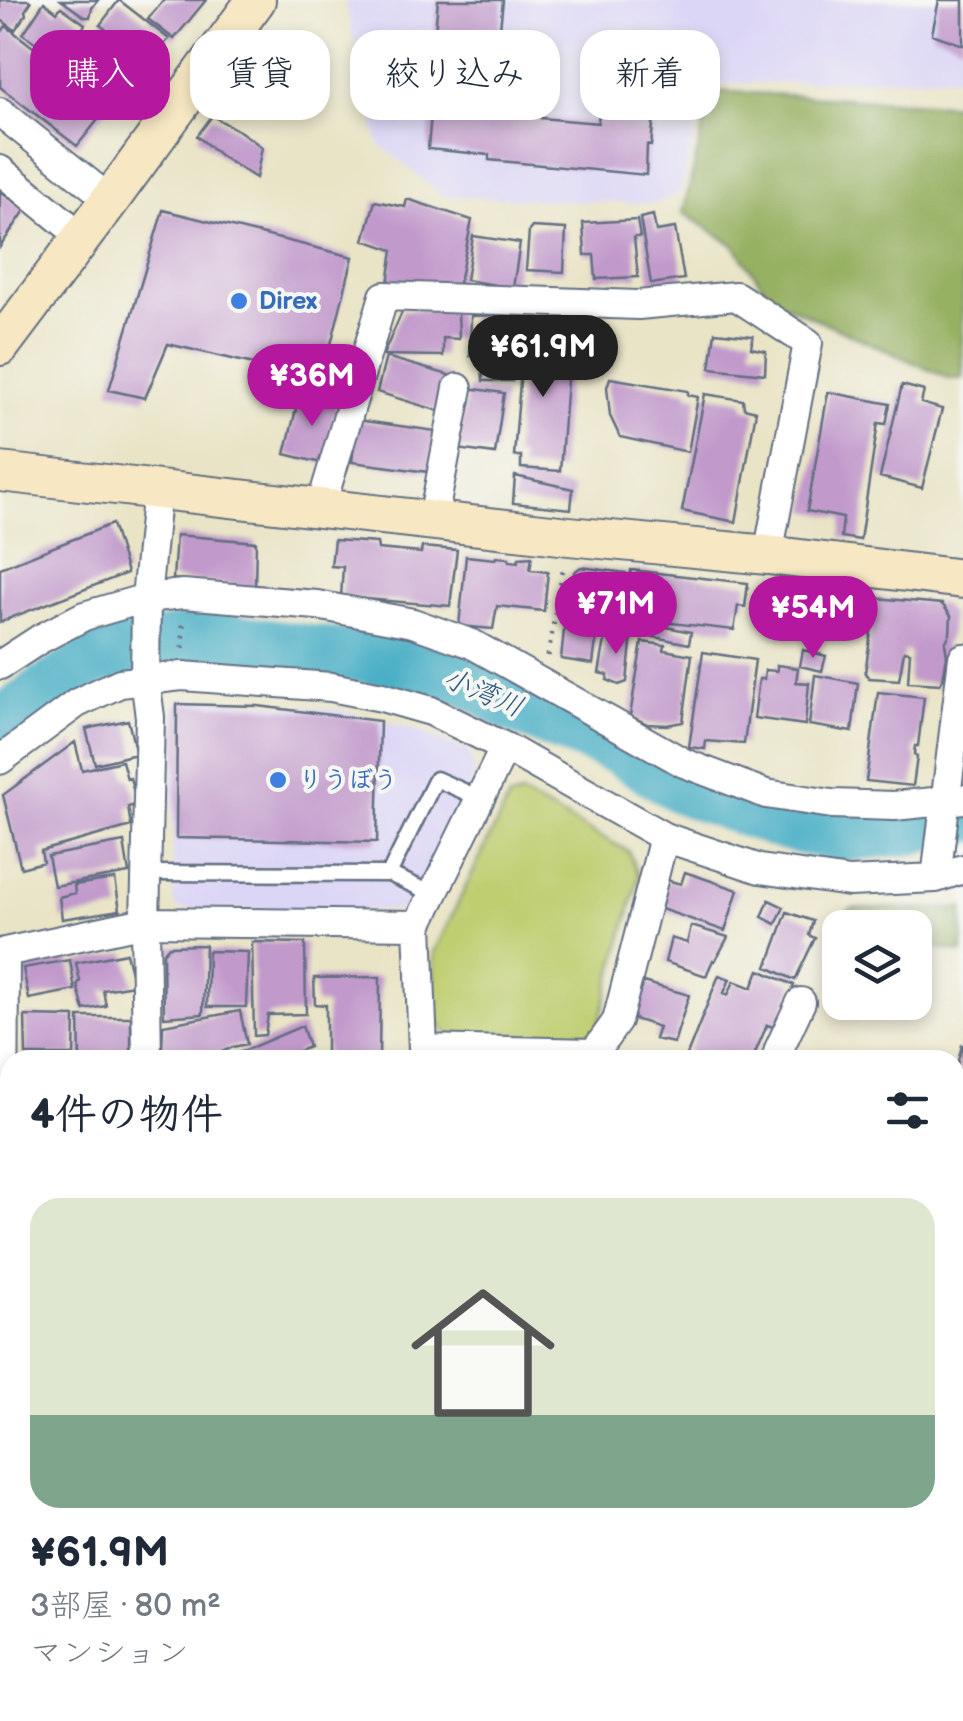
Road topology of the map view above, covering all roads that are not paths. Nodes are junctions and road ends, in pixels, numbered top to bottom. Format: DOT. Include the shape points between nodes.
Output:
graph roads {
  1 [pos="246,4"];
  2 [pos="0,112"];
  3 [pos="0,170"];
  4 [pos="110,200"];
  5 [pos="82,237"];
  6 [pos="0,346"];
  7 [pos="458,388"];
  8 [pos="0,472"];
  9 [pos="157,489"];
  10 [pos="321,506"];
  11 [pos="433,519"];
  12 [pos="768,555"];
  13 [pos="963,579"];
  14 [pos="146,598"];
  15 [pos="963,658"];
  16 [pos="0,665"];
  17 [pos="144,680"];
  18 [pos="505,746"];
  19 [pos="0,760"];
  20 [pos="480,798"];
  21 [pos="951,803"];
  22 [pos="664,837"];
  23 [pos="963,869"];
  24 [pos="146,873"];
  25 [pos="388,874"];
  26 [pos="936,878"];
  27 [pos="433,894"];
  28 [pos="145,922"];
  29 [pos="418,925"];
  30 [pos="2,954"];
  31 [pos="801,1002"];
  32 [pos="2,1050"];
  33 [pos="147,1050"];
  34 [pos="464,1050"];
  35 [pos="596,1050"];
  36 [pos="779,1050"];
  1 -- 4 [label="street"];
  2 -- 4 [label="street"];
  3 -- 5 [label="street"];
  4 -- 5 [label="street"];
  5 -- 6 [label="street"];
  7 -- 11 [label="street"];
  8 -- 9 [label="street"];
  9 -- 10 [label="street"];
  9 -- 14 [label="street"];
  10 -- 11 [label="street"];
  10 -- 12 [label="street" via="384,296 638,304 736,296 808,343"];
  11 -- 12 [label="street"];
  12 -- 13 [label="street"];
  14 -- 16 [label="street" via="84,616"];
  14 -- 17 [label="street"];
  14 -- 21 [label="street" via="210,596 394,618 472,644 684,764 766,794 832,804"];
  15 -- 21 [label="street"];
  17 -- 18 [label="street" via="182,676 332,687 431,711"];
  17 -- 19 [label="street" via="76,703"];
  17 -- 24 [label="street" via="150,717"];
  18 -- 20 [label="street"];
  18 -- 22 [label="street"];
  20 -- 25 [label="lane" via="436,779"];
  20 -- 27 [label="street"];
  21 -- 26 [label="street"];
  22 -- 26 [label="street" via="760,870 849,882"];
  22 -- 35 [label="street" via="617,1021"];
  23 -- 26 [label="street"];
  24 -- 25 [label="lane"];
  24 -- 28 [label="street"];
  25 -- 27 [label="lane"];
  27 -- 29 [label="street"];
  28 -- 29 [label="street"];
  28 -- 30 [label="street"];
  28 -- 33 [label="street"];
  29 -- 34 [label="street" via="422,1048"];
  30 -- 32 [label="street"];
  31 -- 36 [label="street"];
}
